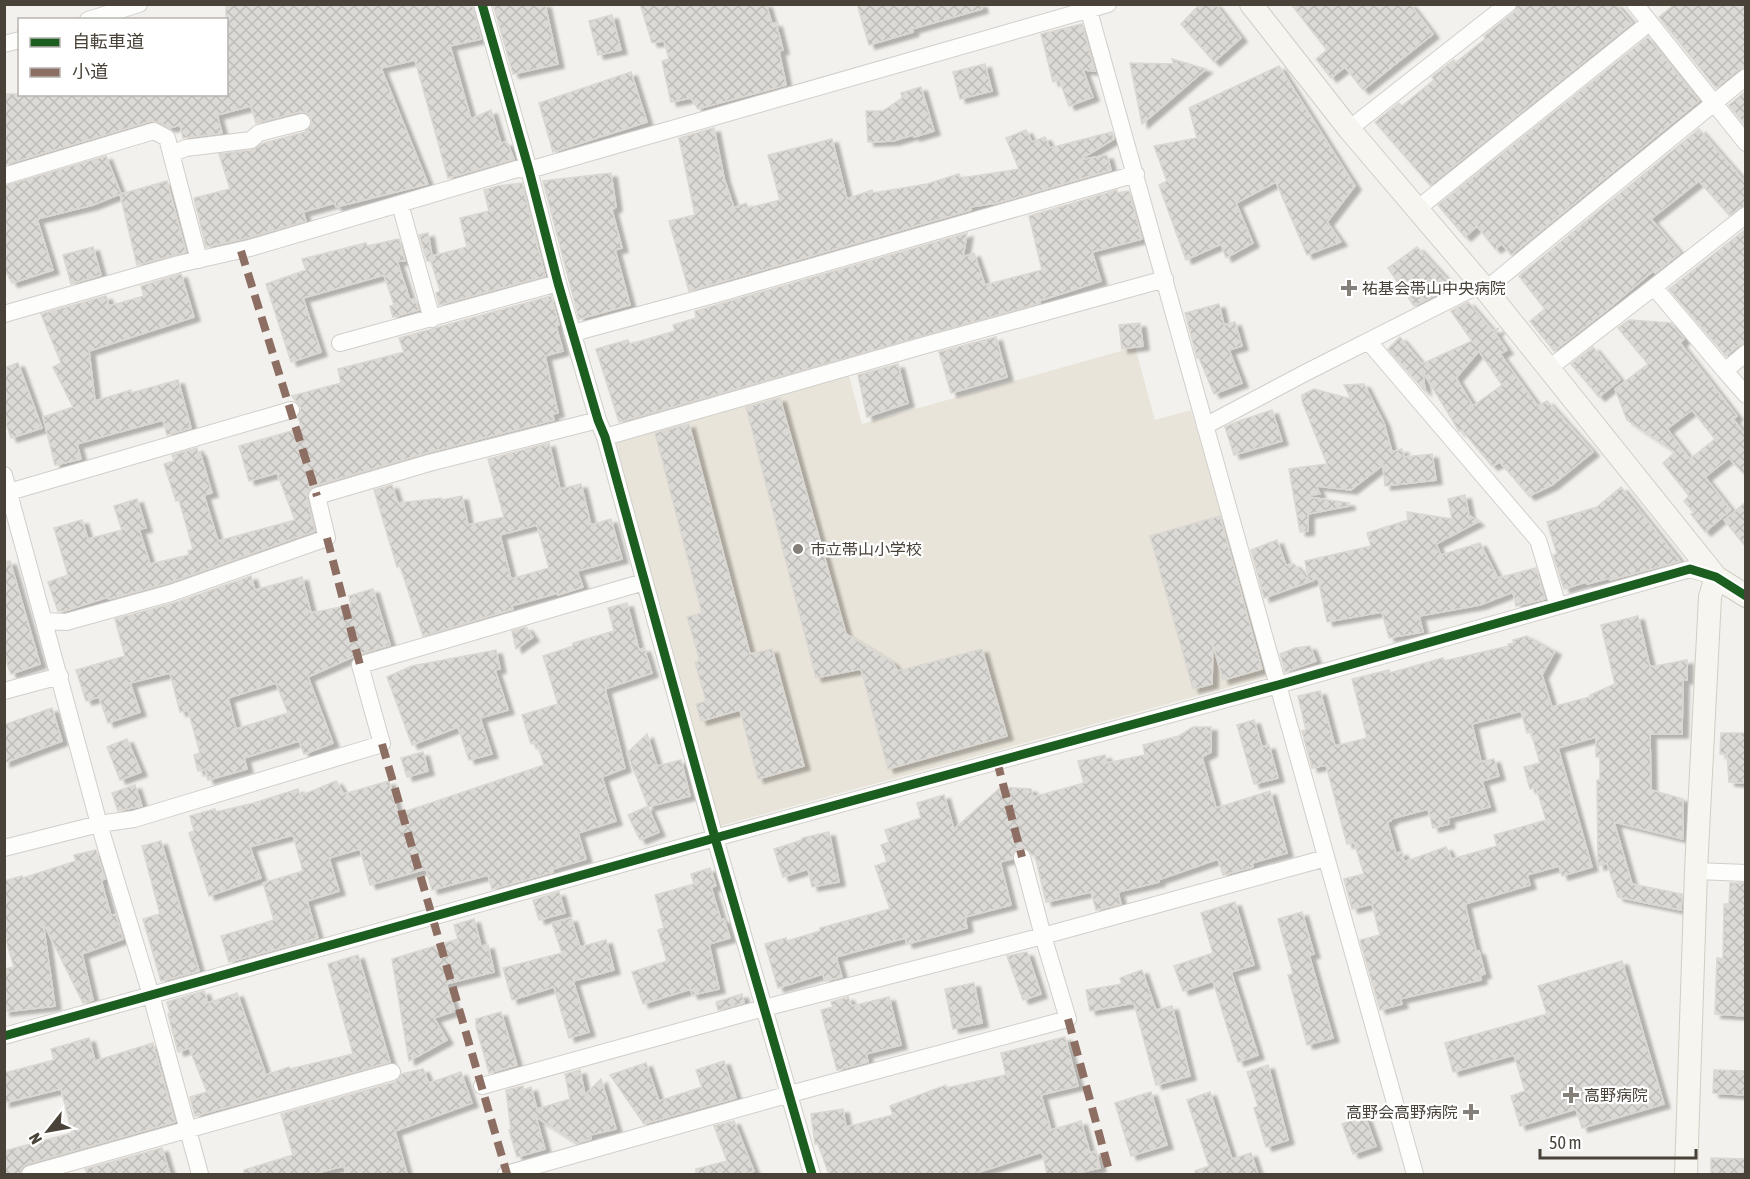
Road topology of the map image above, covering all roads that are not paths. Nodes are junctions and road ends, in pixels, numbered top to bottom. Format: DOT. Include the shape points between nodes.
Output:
graph roads {
  1 [pos="138,4"];
  2 [pos="482,4"];
  3 [pos="1108,4"];
  4 [pos="1251,4"];
  5 [pos="1508,4"];
  6 [pos="1088,7"];
  7 [pos="1643,11"];
  8 [pos="94,18"];
  9 [pos="1746,77"];
  10 [pos="1713,104"];
  11 [pos="303,122"];
  12 [pos="1349,129"];
  13 [pos="1746,143"];
  14 [pos="171,154"];
  15 [pos="529,170"];
  16 [pos="1136,174"];
  17 [pos="4,176"];
  18 [pos="400,204"];
  19 [pos="1417,209"];
  20 [pos="1746,215"];
  21 [pos="199,260"];
  22 [pos="1165,279"];
  23 [pos="558,283"];
  24 [pos="1483,287"];
  25 [pos="1654,287"];
  26 [pos="4,314"];
  27 [pos="432,319"];
  28 [pos="573,333"];
  29 [pos="1368,341"];
  30 [pos="340,343"];
  31 [pos="1746,353"];
  32 [pos="1548,369"];
  33 [pos="1725,371"];
  34 [pos="1746,394"];
  35 [pos="291,410"];
  36 [pos="598,420"];
  37 [pos="1205,426"];
  38 [pos="605,437"];
  39 [pos="4,475"];
  40 [pos="9,492"];
  41 [pos="1716,577"];
  42 [pos="644,582"];
  43 [pos="1746,596"];
  44 [pos="1558,606"];
  45 [pos="45,621"];
  46 [pos="60,676"];
  47 [pos="1278,685"];
  48 [pos="4,691"];
  49 [pos="99,824"];
  50 [pos="715,838"];
  51 [pos="5,846"];
  52 [pos="1022,857"];
  53 [pos="1326,858"];
  54 [pos="1696,871"];
  55 [pos="1746,873"];
  56 [pos="1044,936"];
  57 [pos="151,995"];
  58 [pos="764,1008"];
  59 [pos="4,1036"];
  60 [pos="392,1072"];
  61 [pos="482,1086"];
  62 [pos="790,1094"];
  63 [pos="188,1131"];
  64 [pos="30,1174"];
  65 [pos="200,1174"];
  66 [pos="506,1174"];
  67 [pos="812,1174"];
  68 [pos="1415,1174"];
  69 [pos="1686,1174"];
  1 -- 8 [label="street"];
  2 -- 15 [label="street"];
  3 -- 6 [label="street"];
  4 -- 12 [label="street"];
  5 -- 12 [label="street"];
  6 -- 15 [label="street"];
  6 -- 16 [label="street"];
  7 -- 10 [label="street"];
  7 -- 19 [label="street"];
  9 -- 10 [label="street"];
  10 -- 13 [label="street"];
  10 -- 24 [label="street"];
  11 -- 14 [label="street" via="259,133 251,140 198,146"];
  12 -- 19 [label="street"];
  14 -- 17 [label="street" via="167,138 154,131"];
  14 -- 21 [label="street"];
  15 -- 18 [label="street" via="518,169"];
  15 -- 23 [label="street"];
  16 -- 22 [label="street"];
  16 -- 28 [label="street"];
  18 -- 21 [label="street"];
  18 -- 27 [label="street"];
  19 -- 24 [label="street"];
  20 -- 25 [label="street"];
  21 -- 26 [label="street"];
  22 -- 37 [label="street"];
  22 -- 38 [label="street"];
  23 -- 27 [label="street"];
  23 -- 28 [label="street"];
  24 -- 29 [label="street"];
  24 -- 32 [label="street"];
  25 -- 32 [label="street"];
  25 -- 33 [label="street"];
  27 -- 30 [label="street"];
  28 -- 36 [label="street"];
  29 -- 37 [label="street"];
  29 -- 44 [label="street" via="1538,540"];
  31 -- 33 [label="street"];
  32 -- 41 [label="street"];
  33 -- 34 [label="street"];
  35 -- 40 [label="street"];
  36 -- 38 [label="street"];
  36 -- 45 [label="street" via="317,496 327,538 171,593 66,622"];
  37 -- 47 [label="street"];
  38 -- 42 [label="street"];
  39 -- 40 [label="street"];
  40 -- 45 [label="street"];
  41 -- 43 [label="street"];
  41 -- 44 [label="street" via="1690,569"];
  41 -- 54 [label="street" via="1710,597"];
  42 -- 49 [label="street" via="360,665 382,744 134,819"];
  42 -- 50 [label="street"];
  44 -- 47 [label="street"];
  45 -- 46 [label="street"];
  46 -- 48 [label="street"];
  46 -- 49 [label="street"];
  47 -- 50 [label="street"];
  47 -- 53 [label="street"];
  49 -- 51 [label="street"];
  49 -- 57 [label="street"];
  50 -- 57 [label="street"];
  50 -- 58 [label="street"];
  52 -- 56 [label="street"];
  53 -- 56 [label="street"];
  53 -- 68 [label="street"];
  54 -- 55 [label="street"];
  54 -- 69 [label="street"];
  56 -- 58 [label="street"];
  56 -- 62 [label="street" via="1068,1019"];
  57 -- 59 [label="street"];
  57 -- 63 [label="street"];
  58 -- 61 [label="street"];
  58 -- 62 [label="street"];
  60 -- 63 [label="street"];
  62 -- 66 [label="street"];
  62 -- 67 [label="street"];
  63 -- 64 [label="street"];
  63 -- 65 [label="street"];
}
